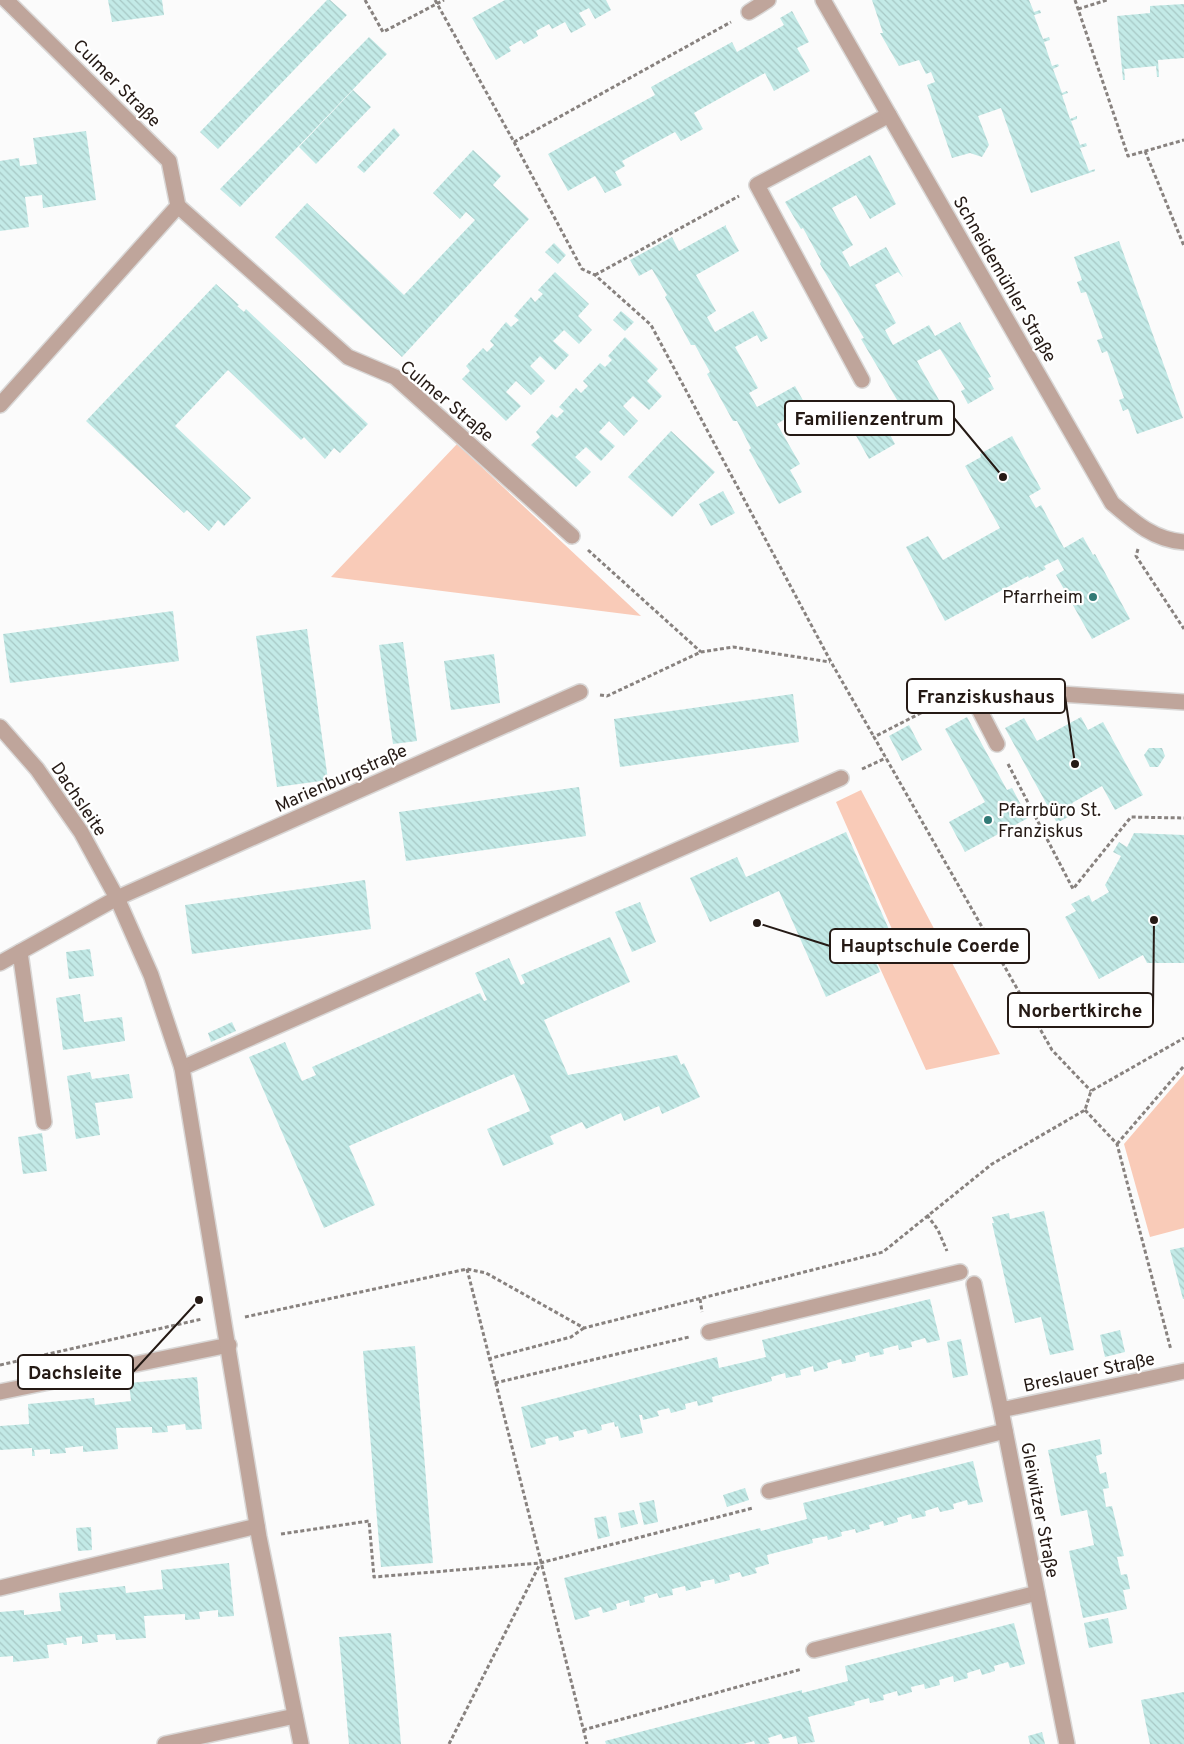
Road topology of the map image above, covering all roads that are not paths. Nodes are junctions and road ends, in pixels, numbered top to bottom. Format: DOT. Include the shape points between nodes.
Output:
graph roads {
  1 [pos="6,0"];
  2 [pos="768,0"];
  3 [pos="823,0"];
  4 [pos="749,12"];
  5 [pos="889,115"];
  6 [pos="178,206"];
  7 [pos="862,380"];
  8 [pos="0,405"];
  9 [pos="572,536"];
  10 [pos="1184,542"];
  11 [pos="580,692"];
  12 [pos="1184,702"];
  13 [pos="0,727"];
  14 [pos="997,744"];
  15 [pos="841,778"];
  16 [pos="117,898"];
  17 [pos="20,952"];
  18 [pos="0,963"];
  19 [pos="182,1068"];
  20 [pos="44,1122"];
  21 [pos="960,1272"];
  22 [pos="974,1284"];
  23 [pos="709,1332"];
  24 [pos="229,1345"];
  25 [pos="1181,1372"];
  26 [pos="0,1392"];
  27 [pos="1002,1410"];
  28 [pos="1005,1431"];
  29 [pos="769,1491"];
  30 [pos="258,1532"];
  31 [pos="0,1588"];
  32 [pos="1037,1593"];
  33 [pos="814,1650"];
  34 [pos="295,1716"];
  35 [pos="165,1744"];
  36 [pos="300,1744"];
  37 [pos="1067,1744"];
  1 -- 6 [label="street, Culmer Straße" via="169,161"];
  2 -- 4 [label="street"];
  3 -- 5 [label="street, Schneidemühler Straße"];
  5 -- 7 [label="street" via="757,185"];
  5 -- 10 [label="street, Schneidemühler Straße" via="1112,503 1144,530 1171,541"];
  6 -- 8 [label="street"];
  6 -- 9 [label="street, Culmer Straße" via="348,356 395,377"];
  11 -- 16 [label="street, Marienburgstraße"];
  12 -- 14 [label="street" via="968,688"];
  13 -- 16 [label="street, Dachsleite" via="37,769 70,816"];
  15 -- 19 [label="street"];
  16 -- 17 [label="street"];
  16 -- 19 [label="street, Dachsleite" via="151,975"];
  17 -- 18 [label="street"];
  17 -- 20 [label="street"];
  19 -- 24 [label="street, Dachsleite"];
  21 -- 23 [label="street"];
  22 -- 27 [label="street, Gleiwitzer Straße"];
  24 -- 26 [label="street"];
  24 -- 30 [label="street, Dachsleite"];
  25 -- 27 [label="street, Breslauer Straße"];
  27 -- 28 [label="street, Gleiwitzer Straße"];
  28 -- 29 [label="street"];
  28 -- 32 [label="street, Gleiwitzer Straße"];
  30 -- 31 [label="street"];
  30 -- 34 [label="street, Dachsleite"];
  32 -- 33 [label="street"];
  32 -- 37 [label="street, Gleiwitzer Straße"];
  34 -- 35 [label="street"];
  34 -- 36 [label="street, Dachsleite"];
}
